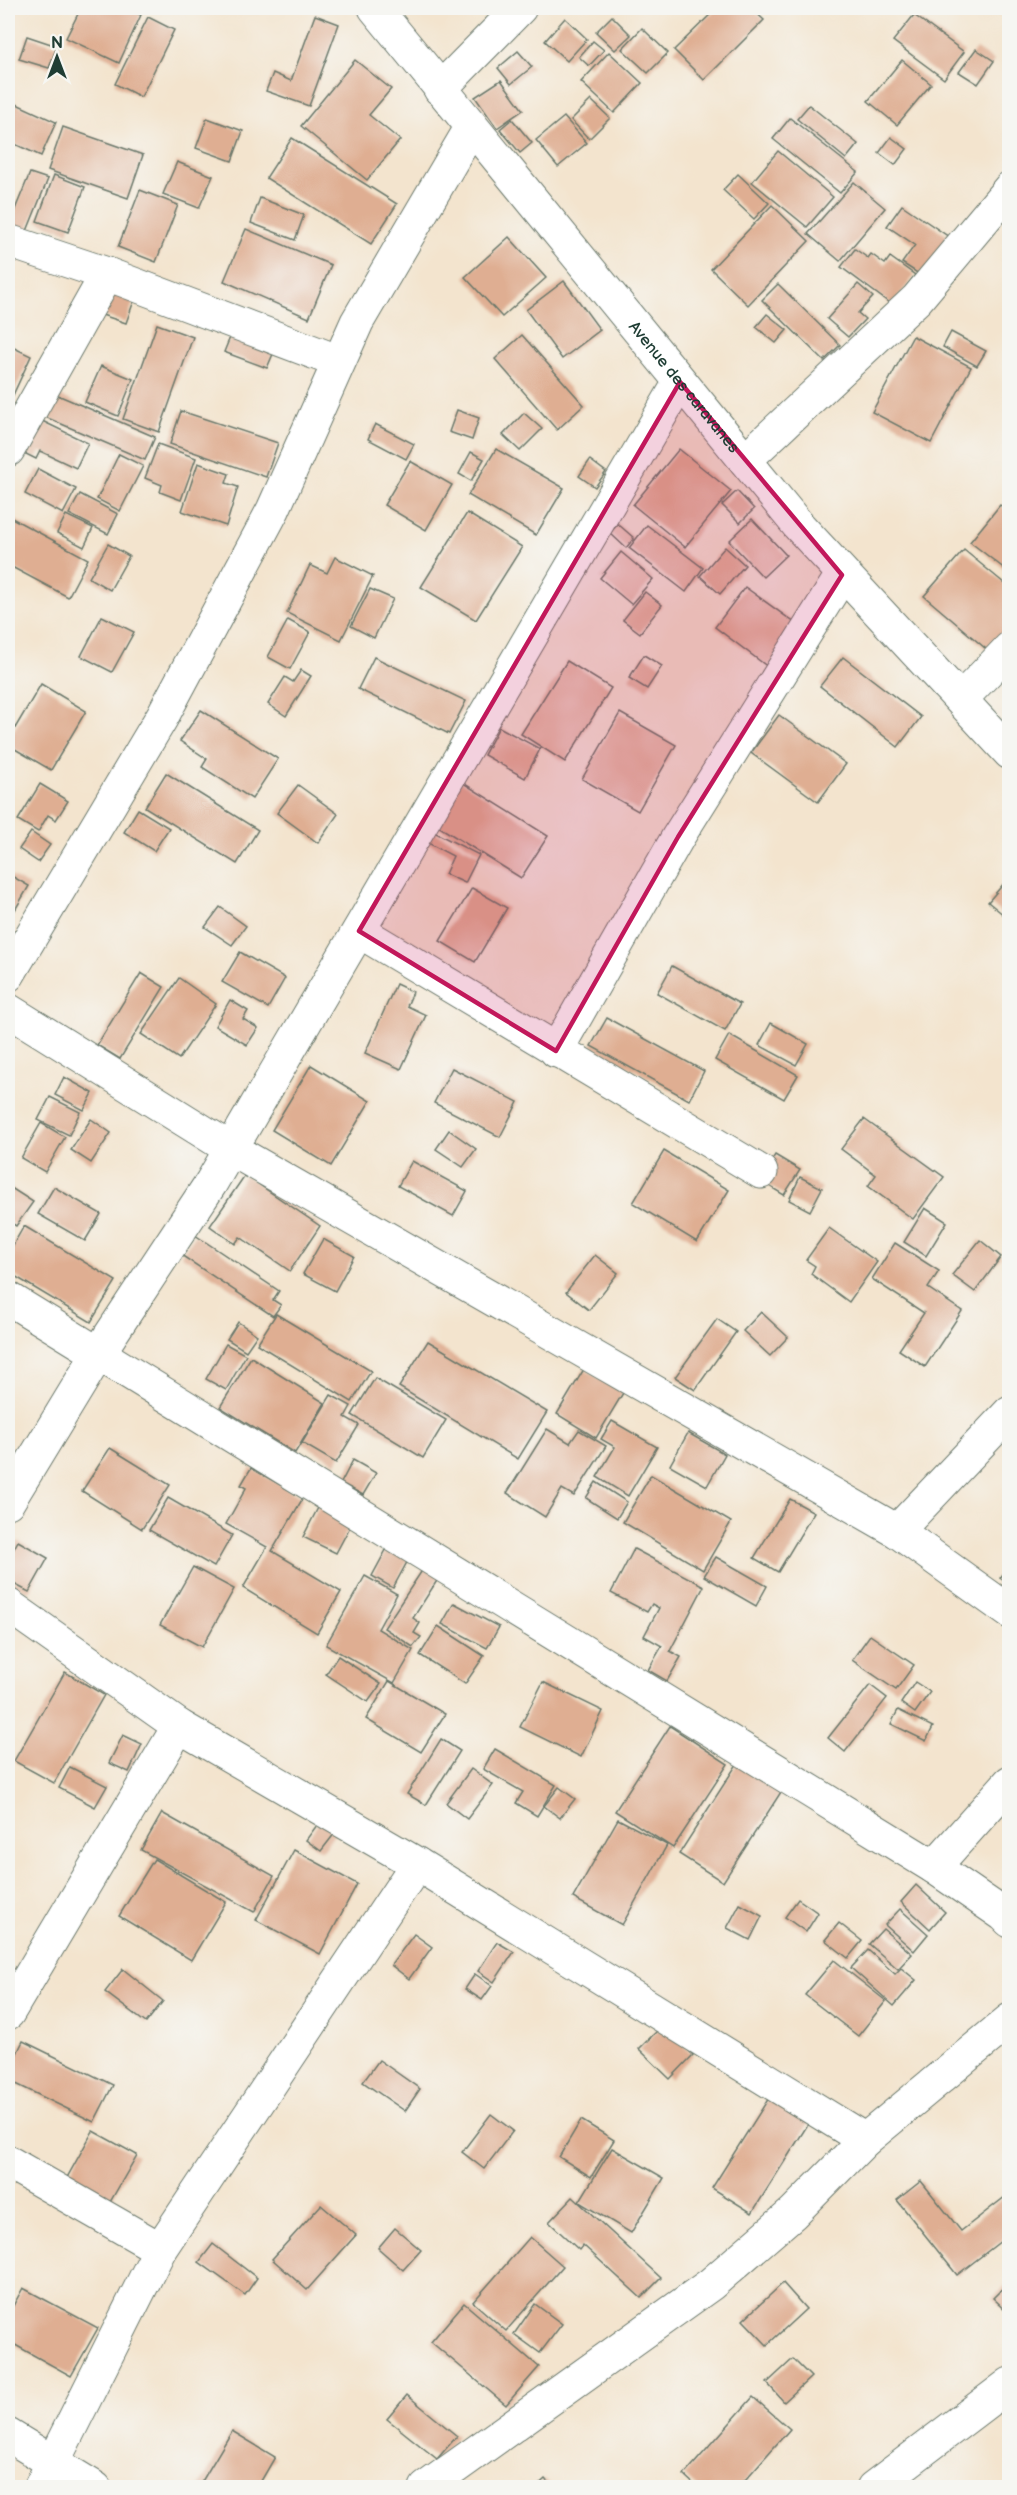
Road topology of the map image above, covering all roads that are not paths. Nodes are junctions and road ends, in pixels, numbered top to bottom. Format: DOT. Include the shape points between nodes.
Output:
graph roads {
  1 [pos="375,8"];
  2 [pos="520,8"];
  3 [pos="440,89"];
  4 [pos="471,128"];
  5 [pos="1010,188"];
  6 [pos="8,240"];
  7 [pos="107,274"];
  8 [pos="337,361"];
  9 [pos="680,382"];
  10 [pos="8,450"];
  11 [pos="745,460"];
  12 [pos="842,574"];
  13 [pos="1010,648"];
  14 [pos="961,699"];
  15 [pos="1010,753"];
  16 [pos="359,931"];
  17 [pos="8,975"];
  18 [pos="8,1010"];
  19 [pos="556,1051"];
  20 [pos="231,1149"];
  21 [pos="761,1172"];
  22 [pos="8,1298"];
  23 [pos="98,1354"];
  24 [pos="1010,1412"];
  25 [pos="8,1502"];
  26 [pos="897,1531"];
  27 [pos="8,1605"];
  28 [pos="1010,1612"];
  29 [pos="179,1726"];
  30 [pos="1010,1782"];
  31 [pos="417,1864"];
  32 [pos="934,1867"];
  33 [pos="1010,1921"];
  34 [pos="8,2013"];
  35 [pos="1010,2020"];
  36 [pos="866,2140"];
  37 [pos="8,2162"];
  38 [pos="160,2249"];
  39 [pos="1010,2385"];
  40 [pos="8,2435"];
  41 [pos="46,2475"];
  42 [pos="95,2487"];
  43 [pos="426,2487"];
  44 [pos="873,2487"];
  1 -- 3 [label="street, Avenue des caravanes"];
  2 -- 3 [label="street"];
  3 -- 4 [label="street, Avenue des caravanes"];
  4 -- 8 [label="street"];
  4 -- 9 [label="street, Avenue des caravanes"];
  5 -- 11 [label="street" via="917,299"];
  6 -- 7 [label="street"];
  7 -- 8 [label="street"];
  7 -- 10 [label="street"];
  8 -- 17 [label="street" via="273,510 162,717"];
  9 -- 11 [label="street, Avenue des caravanes"];
  9 -- 16 [label="street"];
  11 -- 12 [label="street, Avenue des caravanes"];
  12 -- 14 [label="street, Avenue des caravanes"];
  12 -- 19 [label="street" via="678,837"];
  13 -- 14 [label="street"];
  14 -- 15 [label="street, Avenue des caravanes"];
  16 -- 19 [label="street"];
  16 -- 20 [label="street"];
  18 -- 20 [label="street"];
  19 -- 21 [label="street"];
  20 -- 23 [label="street"];
  20 -- 26 [label="street"];
  22 -- 23 [label="street"];
  23 -- 25 [label="street"];
  23 -- 32 [label="street"];
  24 -- 26 [label="street"];
  26 -- 28 [label="street"];
  27 -- 29 [label="street"];
  29 -- 31 [label="street"];
  29 -- 34 [label="street"];
  30 -- 32 [label="street"];
  31 -- 36 [label="street"];
  31 -- 38 [label="street"];
  32 -- 33 [label="street"];
  35 -- 36 [label="street"];
  36 -- 43 [label="street" via="793,2213 711,2284"];
  37 -- 38 [label="street"];
  38 -- 41 [label="street"];
  39 -- 44 [label="street"];
  40 -- 41 [label="street"];
  41 -- 42 [label="street"];
}
